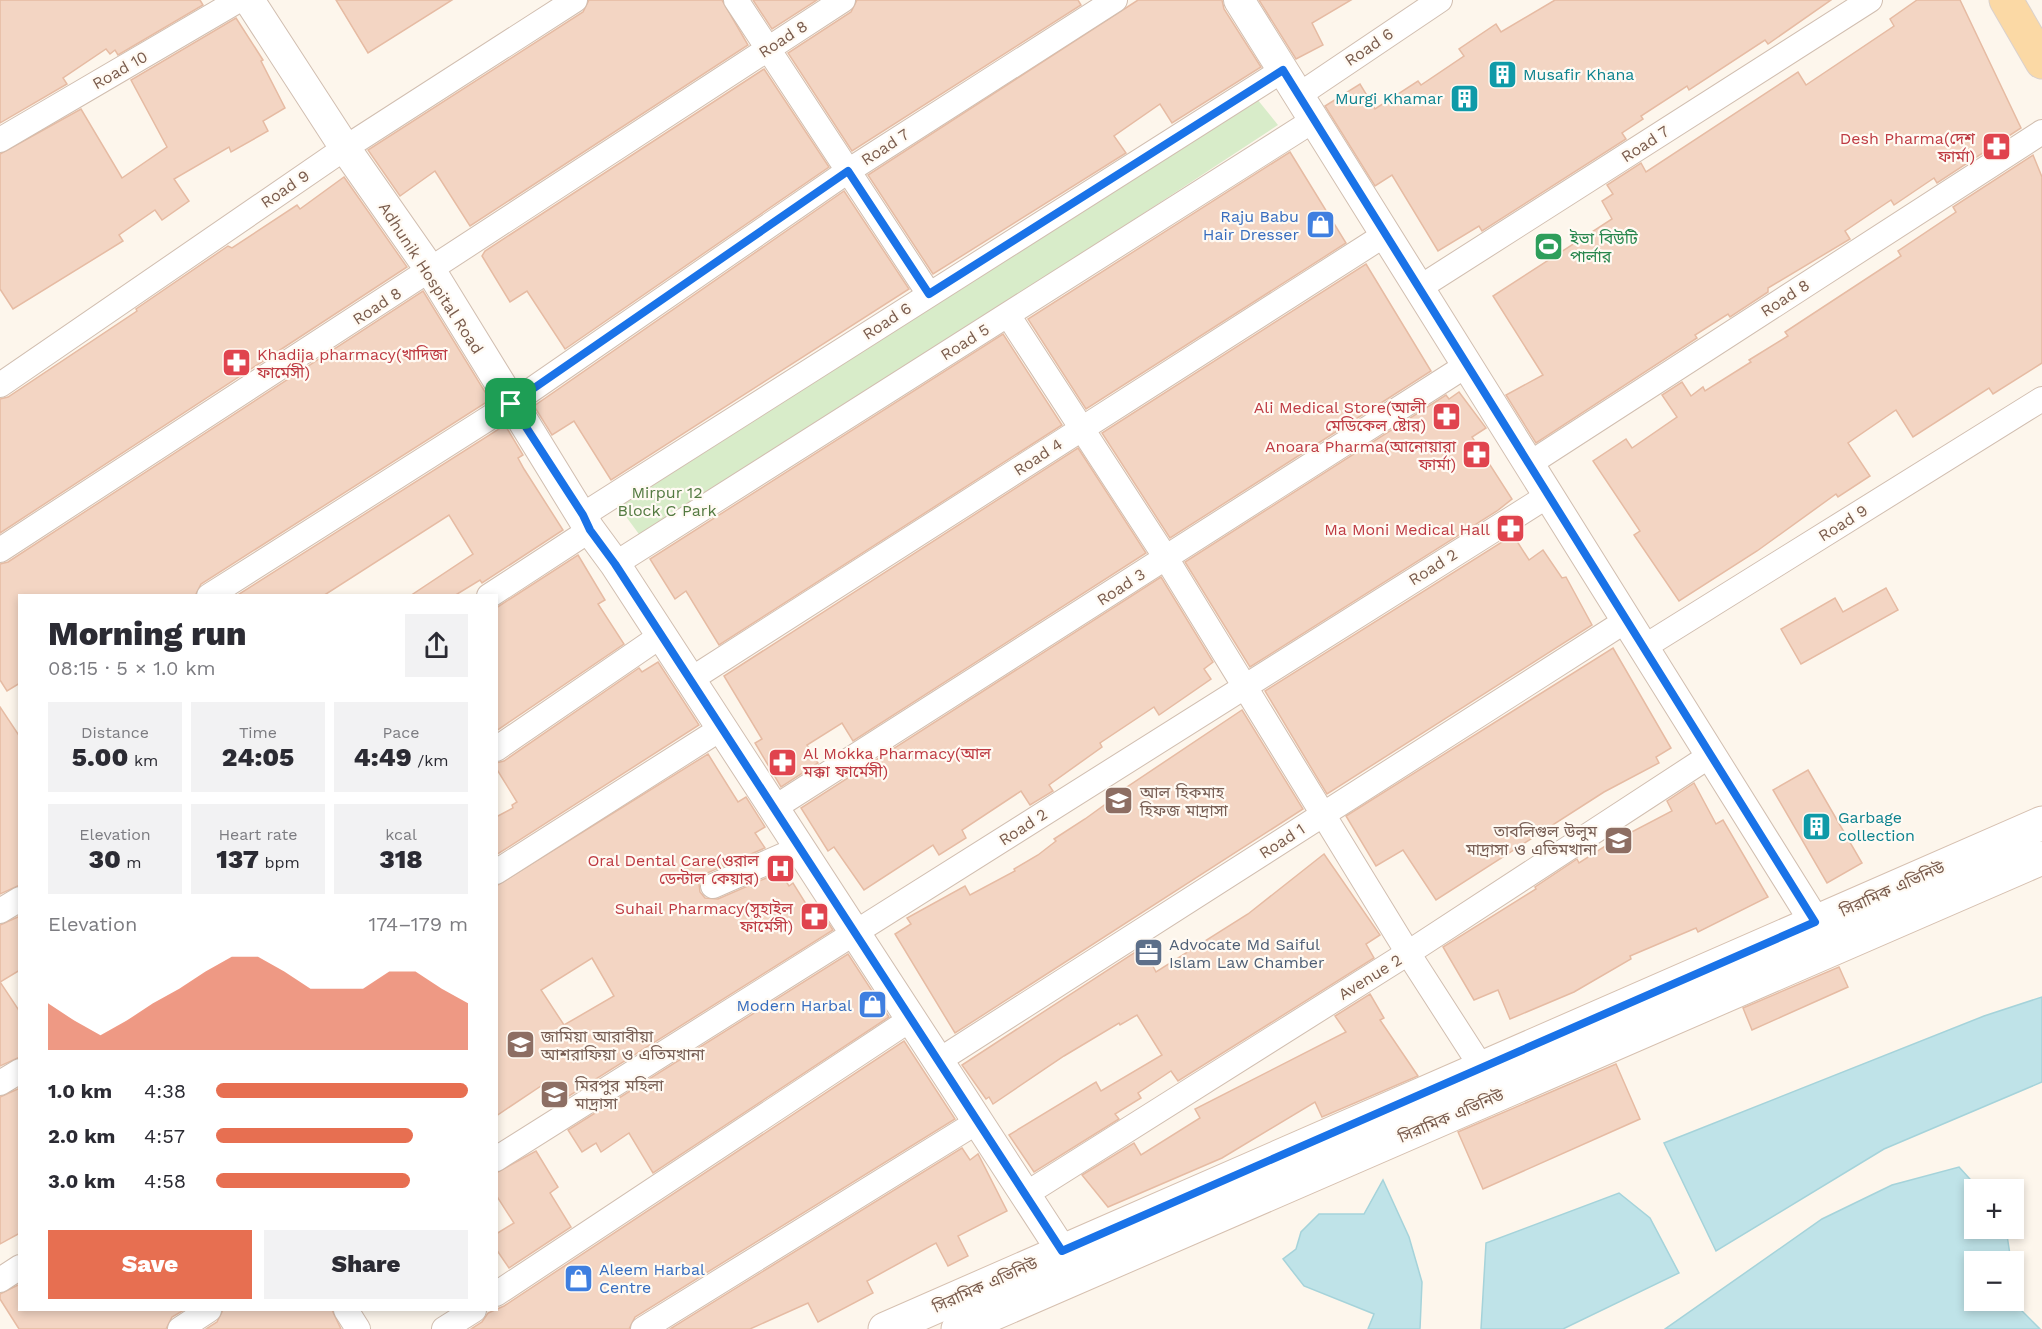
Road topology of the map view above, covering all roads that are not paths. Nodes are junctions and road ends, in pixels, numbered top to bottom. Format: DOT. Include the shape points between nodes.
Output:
graph roads {
  1 [pos="239,0"];
  2 [pos="249,0"];
  3 [pos="575,0"];
  4 [pos="736,0"];
  5 [pos="843,0"];
  6 [pos="1115,0"];
  7 [pos="1239,0"];
  8 [pos="1440,0"];
  9 [pos="1870,0"];
  10 [pos="2006,0"];
  11 [pos="768,49"];
  12 [pos="2042,62"];
  13 [pos="1283,70"];
  14 [pos="1299,95"];
  15 [pos="1314,120"];
  16 [pos="2042,132"];
  17 [pos="0,140"];
  18 [pos="345,148"];
  19 [pos="848,171"];
  20 [pos="1386,234"];
  21 [pos="431,271"];
  22 [pos="1419,288"];
  23 [pos="929,294"];
  24 [pos="1008,315"];
  25 [pos="1467,365"];
  26 [pos="0,385"];
  27 [pos="2042,399"];
  28 [pos="511,404"];
  29 [pos="1083,429"];
  30 [pos="1529,464"];
  31 [pos="1549,495"];
  32 [pos="587,523"];
  33 [pos="0,550"];
  34 [pos="1166,558"];
  35 [pos="615,564"];
  36 [pos="212,594"];
  37 [pos="492,594"];
  38 [pos="1627,620"];
  39 [pos="662,635"];
  40 [pos="1644,647"];
  41 [pos="690,680"];
  42 [pos="1245,685"];
  43 [pos="722,728"];
  44 [pos="498,748"];
  45 [pos="1711,755"];
  46 [pos="774,808"];
  47 [pos="1324,814"];
  48 [pos="2042,823"];
  49 [pos="800,848"];
  50 [pos="2042,858"];
  51 [pos="498,871"];
  52 [pos="713,885"];
  53 [pos="18,899"];
  54 [pos="0,911"];
  55 [pos="1815,922"];
  56 [pos="856,934"];
  57 [pos="1408,953"];
  58 [pos="911,1019"];
  59 [pos="938,1061"];
  60 [pos="1482,1068"];
  61 [pos="18,1072"];
  62 [pos="0,1083"];
  63 [pos="977,1122"];
  64 [pos="498,1158"];
  65 [pos="1026,1194"];
  66 [pos="1062,1251"];
  67 [pos="18,1268"];
  68 [pos="0,1280"];
  69 [pos="498,1293"];
  70 [pos="207,1311"];
  71 [pos="347,1311"];
  72 [pos="472,1311"];
  73 [pos="180,1329"];
  74 [pos="358,1329"];
  75 [pos="444,1329"];
  76 [pos="643,1329"];
  77 [pos="885,1329"];
  78 [pos="958,1329"];
  1 -- 17 [label="street, Road 10"];
  2 -- 18 [label="street, Adhunik Hospital Road"];
  3 -- 18 [label="street, Road 9"];
  4 -- 11 [label="street"];
  5 -- 11 [label="street, Road 8"];
  6 -- 19 [label="street, Road 7"];
  7 -- 13 [label="street"];
  8 -- 14 [label="street, Road 6"];
  9 -- 22 [label="street, Road 7"];
  10 -- 12 [label="main road"];
  11 -- 19 [label="street"];
  11 -- 21 [label="street, Road 8"];
  13 -- 14 [label="street"];
  13 -- 23 [label="street, Road 6"];
  14 -- 15 [label="street"];
  15 -- 20 [label="street"];
  15 -- 24 [label="street, Road 5"];
  16 -- 30 [label="street, Road 8"];
  18 -- 21 [label="street, Adhunik Hospital Road"];
  18 -- 26 [label="street, Road 9"];
  19 -- 23 [label="street"];
  19 -- 28 [label="street, Road 7"];
  20 -- 22 [label="street"];
  20 -- 29 [label="street, Road 4"];
  21 -- 28 [label="street, Adhunik Hospital Road"];
  21 -- 33 [label="street, Road 8"];
  22 -- 25 [label="street"];
  23 -- 32 [label="street, Road 6"];
  24 -- 29 [label="street"];
  24 -- 35 [label="street, Road 5"];
  25 -- 30 [label="street"];
  25 -- 34 [label="street, Road 3"];
  27 -- 40 [label="street, Road 9"];
  28 -- 32 [label="street, Adhunik Hospital Road"];
  28 -- 36 [label="street, Road 7"];
  29 -- 34 [label="street"];
  29 -- 41 [label="street, Road 4"];
  30 -- 31 [label="street"];
  31 -- 38 [label="street"];
  31 -- 42 [label="street, Road 2"];
  32 -- 35 [label="street, Adhunik Hospital Road"];
  32 -- 37 [label="street, Road 6"];
  34 -- 42 [label="street"];
  34 -- 46 [label="street, Road 3"];
  35 -- 39 [label="street, Adhunik Hospital Road"];
  38 -- 40 [label="street"];
  38 -- 47 [label="street, Road 1"];
  39 -- 41 [label="street, Adhunik Hospital Road"];
  39 -- 44 [label="street"];
  40 -- 45 [label="street"];
  41 -- 43 [label="street, Adhunik Hospital Road"];
  42 -- 47 [label="street"];
  42 -- 56 [label="street, Road 2"];
  43 -- 46 [label="street, Adhunik Hospital Road"];
  43 -- 51 [label="street"];
  45 -- 55 [label="street"];
  45 -- 57 [label="street, Avenue 2"];
  46 -- 49 [label="street, Adhunik Hospital Road"];
  47 -- 57 [label="street"];
  47 -- 59 [label="street, Road 1"];
  48 -- 55 [label="main road, সিরামিক এভিনিউ"];
  49 -- 52 [label="street"];
  49 -- 56 [label="street, Adhunik Hospital Road"];
  50 -- 78 [label="main road, সিরামিক এভিনিউ"];
  53 -- 54 [label="street"];
  55 -- 60 [label="main road, সিরামিক এভিনিউ"];
  56 -- 58 [label="street, Adhunik Hospital Road"];
  56 -- 64 [label="street, Road 2"];
  57 -- 60 [label="street"];
  57 -- 65 [label="street, Avenue 2"];
  58 -- 59 [label="street, Adhunik Hospital Road"];
  58 -- 69 [label="street"];
  59 -- 63 [label="street, Adhunik Hospital Road"];
  60 -- 66 [label="main road, সিরামিক এভিনিউ"];
  61 -- 62 [label="street"];
  63 -- 65 [label="street, Adhunik Hospital Road"];
  63 -- 76 [label="street"];
  65 -- 66 [label="street, Adhunik Hospital Road"];
  66 -- 77 [label="main road, সিরামিক এভিনিউ"];
  67 -- 68 [label="street"];
  70 -- 73 [label="street"];
  71 -- 74 [label="street"];
  72 -- 75 [label="street"];
}
